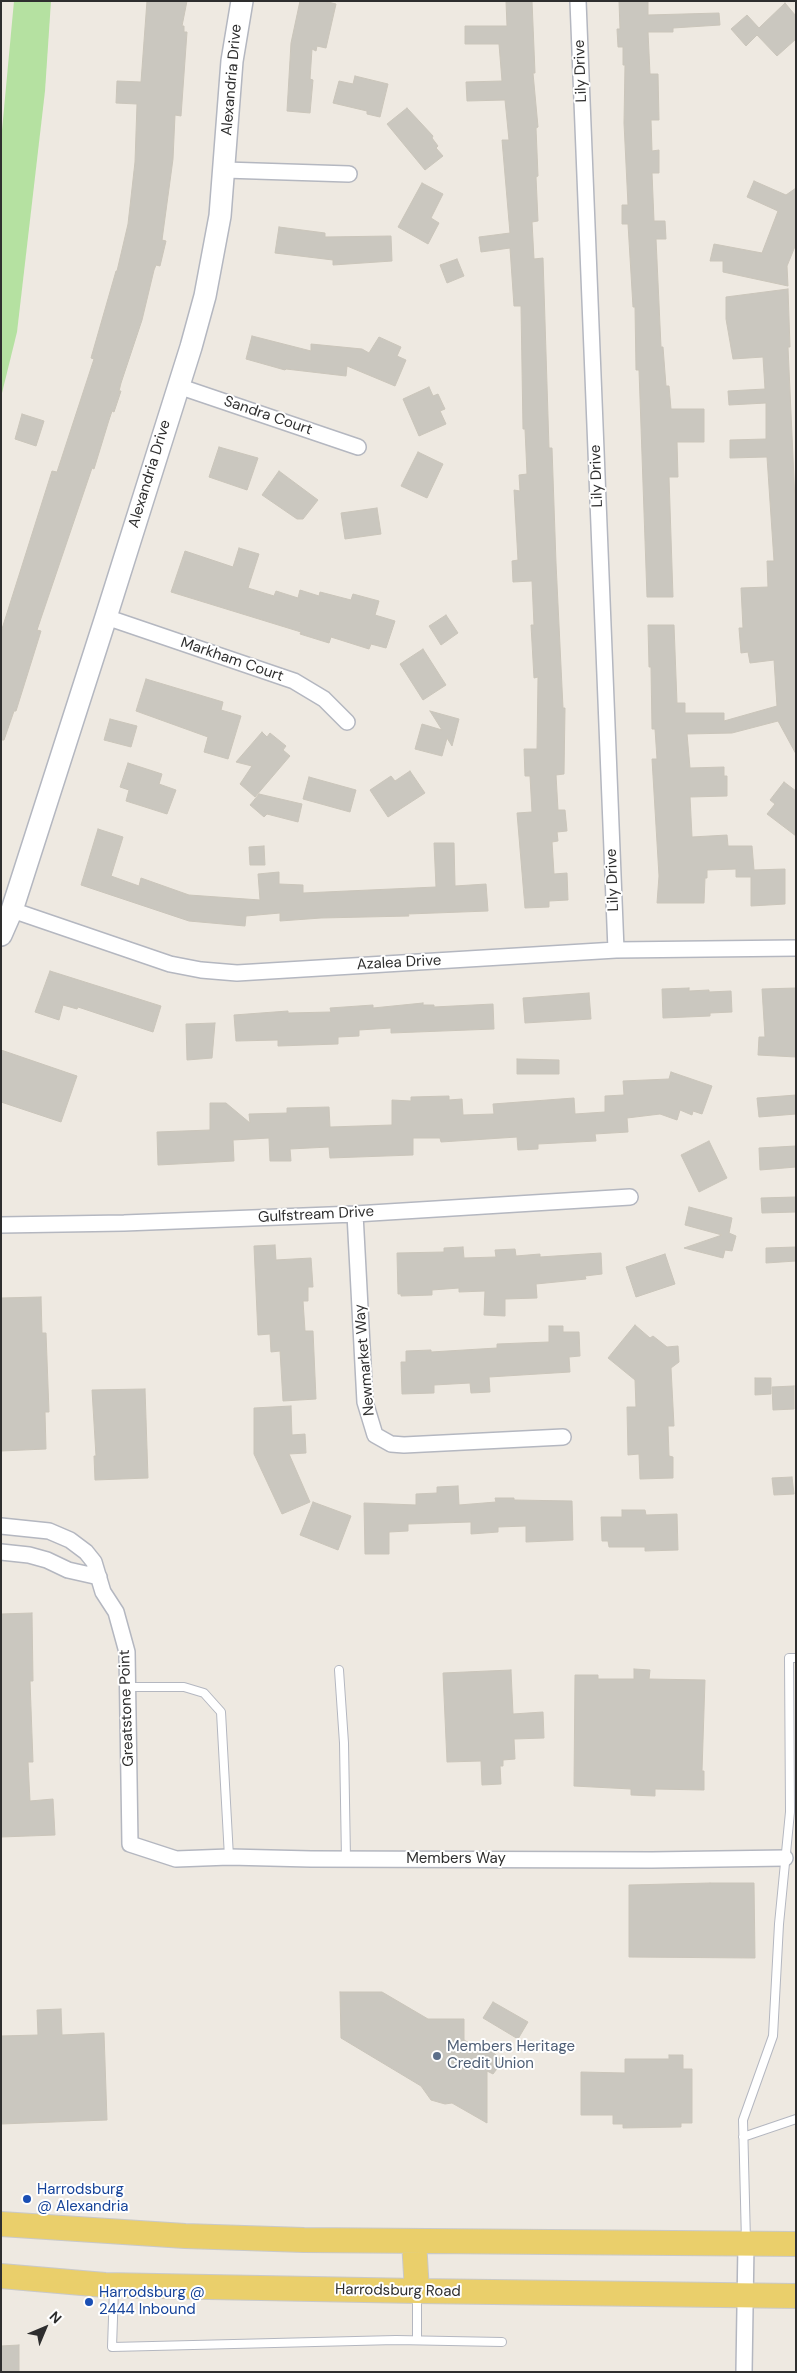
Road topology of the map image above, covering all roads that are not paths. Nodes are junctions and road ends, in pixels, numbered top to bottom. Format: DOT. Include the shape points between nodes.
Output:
graph roads {
  1 [pos="242,1"];
  2 [pos="578,1"];
  3 [pos="225,170"];
  4 [pos="349,174"];
  5 [pos="178,386"];
  6 [pos="358,447"];
  7 [pos="106,617"];
  8 [pos="347,722"];
  9 [pos="12,910"];
  10 [pos="1,935"];
  11 [pos="796,948"];
  12 [pos="616,950"];
  13 [pos="630,1197"];
  14 [pos="355,1214"];
  15 [pos="1,1225"];
  16 [pos="563,1437"];
  17 [pos="1,1526"];
  18 [pos="1,1552"];
  19 [pos="99,1577"];
  20 [pos="796,1658"];
  21 [pos="339,1670"];
  22 [pos="128,1687"];
  23 [pos="793,1812"];
  24 [pos="130,1844"];
  25 [pos="229,1857"];
  26 [pos="785,1858"];
  27 [pos="346,1859"];
  28 [pos="796,2118"];
  29 [pos="744,2137"];
  30 [pos="1,2224"];
  31 [pos="414,2241"];
  32 [pos="746,2244"];
  33 [pos="796,2244"];
  34 [pos="1,2276"];
  35 [pos="114,2285"];
  36 [pos="416,2292"];
  37 [pos="796,2296"];
  38 [pos="744,2297"];
  39 [pos="417,2340"];
  40 [pos="502,2342"];
  41 [pos="744,2372"];
  1 -- 3 [label="street, Alexandria Drive" via="232,61"];
  2 -- 12 [label="street, Lily Drive"];
  3 -- 4 [label="street"];
  3 -- 5 [label="street, Alexandria Drive" via="214,257"];
  5 -- 6 [label="street, Sandra Court"];
  5 -- 7 [label="street, Alexandria Drive"];
  7 -- 8 [label="street, Markham Court" via="294,681 324,699"];
  7 -- 9 [label="street, Alexandria Drive"];
  9 -- 10 [label="street, Alexandria Drive"];
  9 -- 12 [label="street, Azalea Drive" via="170,964 237,973"];
  11 -- 12 [label="street, Azalea Drive"];
  13 -- 14 [label="street, Gulfstream Drive"];
  14 -- 15 [label="street, Gulfstream Drive"];
  14 -- 16 [label="street, Newmarket Way" via="365,1402 375,1435 391,1444 404,1445"];
  17 -- 19 [label="street, Greatstone Point" via="49,1531 70,1540 94,1562"];
  18 -- 19 [label="street" via="29,1555 68,1570"];
  19 -- 22 [label="street, Greatstone Point" via="123,1632"];
  20 -- 23 [label="lane" via="788,1658"];
  21 -- 27 [label="lane"];
  22 -- 24 [label="street, Greatstone Point"];
  22 -- 25 [label="lane" via="184,1687 204,1693 221,1712"];
  23 -- 26 [label="lane"];
  24 -- 25 [label="street, Members Way" via="176,1859"];
  25 -- 27 [label="street, Members Way"];
  26 -- 27 [label="street, Members Way"];
  26 -- 29 [label="lane" via="773,2036 743,2120"];
  28 -- 29 [label="lane"];
  29 -- 32 [label="lane"];
  30 -- 31 [label="main road" via="185,2236"];
  31 -- 32 [label="main road"];
  31 -- 36 [label="main road"];
  32 -- 33 [label="main road"];
  32 -- 38 [label="street"];
  34 -- 35 [label="main road, Harrodsburg Road"];
  35 -- 36 [label="main road, Harrodsburg Road"];
  35 -- 39 [label="lane" via="112,2347"];
  36 -- 38 [label="main road, Harrodsburg Road"];
  36 -- 39 [label="lane"];
  37 -- 38 [label="main road, Harrodsburg Road"];
  38 -- 41 [label="street"];
  39 -- 40 [label="lane"];
}
